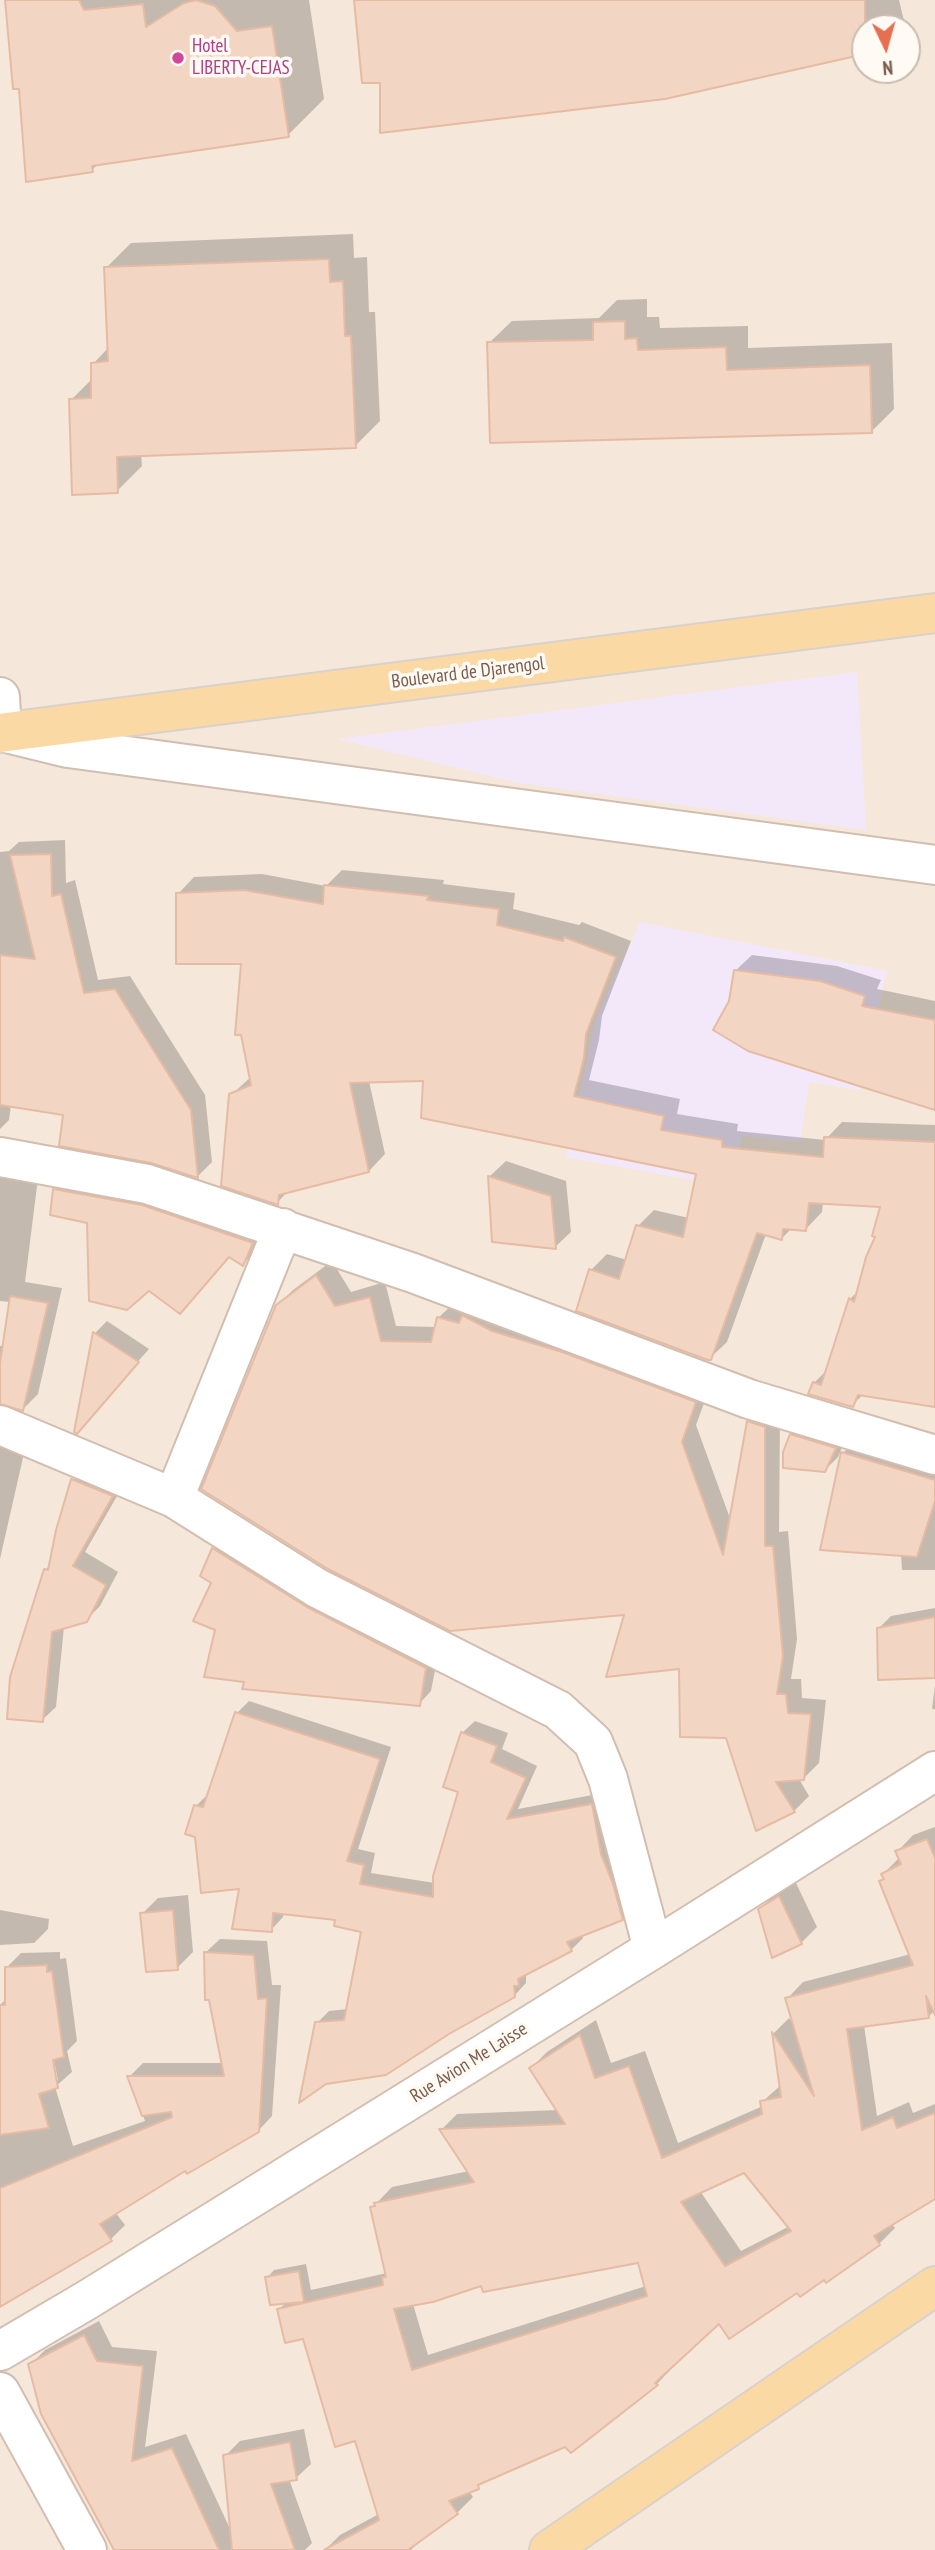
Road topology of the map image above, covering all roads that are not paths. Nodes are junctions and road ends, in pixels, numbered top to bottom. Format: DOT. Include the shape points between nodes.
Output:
graph roads {
  1 [pos="935,613"];
  2 [pos="1,721"];
  3 [pos="935,865"];
  4 [pos="0,1157"];
  5 [pos="282,1228"];
  6 [pos="0,1425"];
  7 [pos="935,1455"];
  8 [pos="174,1498"];
  9 [pos="935,1770"];
  10 [pos="653,1949"];
  11 [pos="935,2286"];
  12 [pos="0,2351"];
  13 [pos="0,2392"];
  14 [pos="87,2550"];
  15 [pos="549,2550"];
  1 -- 2 [label="main road, Boulevard de Djarengol"];
  2 -- 3 [label="street" via="68,748"];
  4 -- 5 [label="street" via="147,1184"];
  5 -- 7 [label="street" via="749,1399"];
  5 -- 8 [label="street"];
  6 -- 8 [label="street"];
  8 -- 10 [label="street" via="317,1588 558,1710 593,1742 608,1779"];
  9 -- 10 [label="street, Rue Avion Me Laisse"];
  10 -- 12 [label="street, Rue Avion Me Laisse"];
  11 -- 15 [label="main road"];
  13 -- 14 [label="street"];
}
